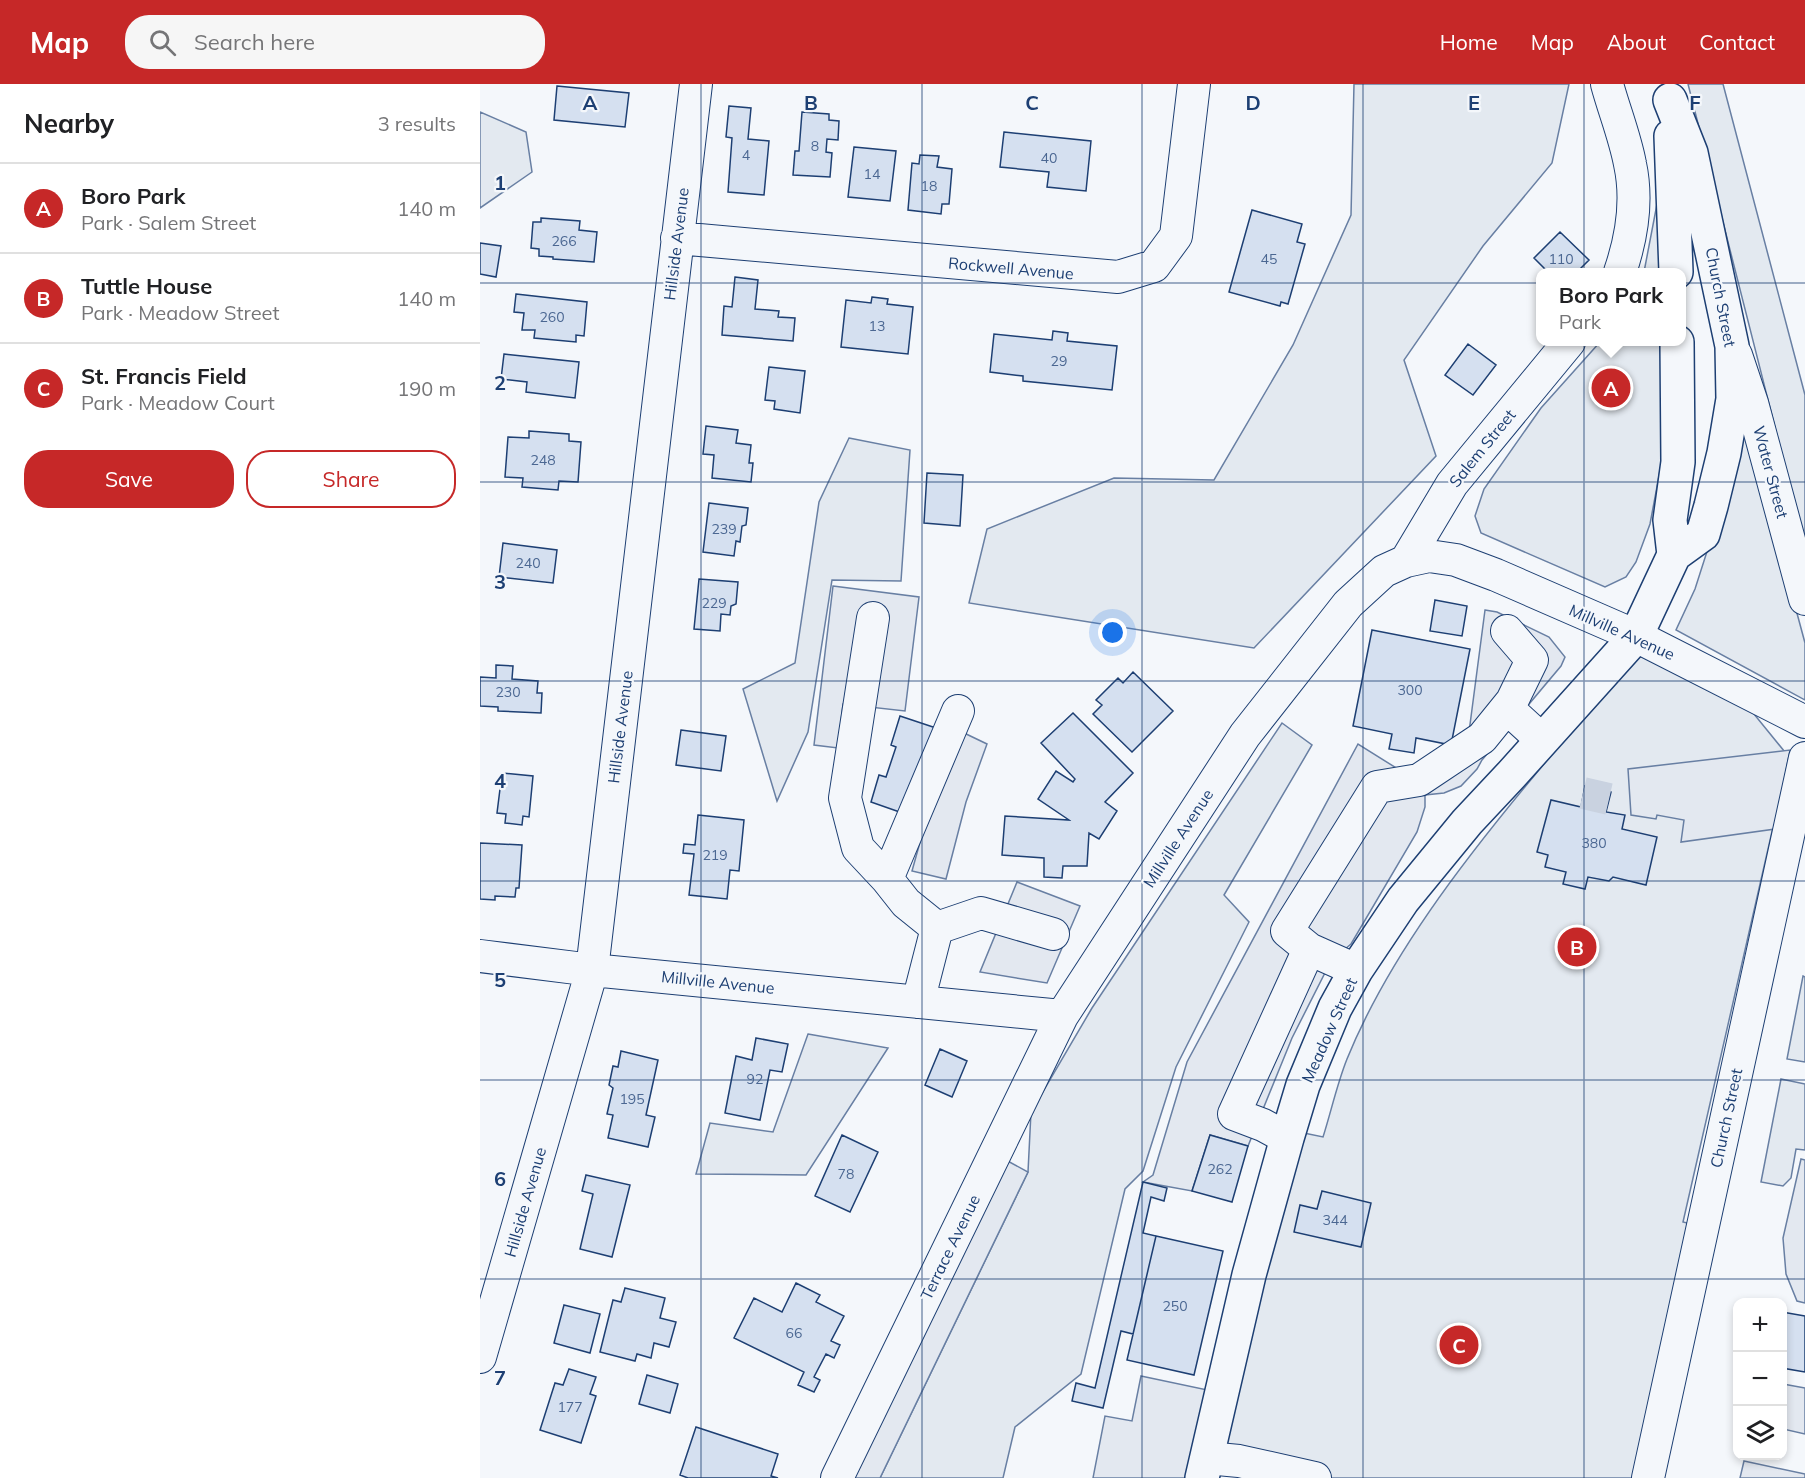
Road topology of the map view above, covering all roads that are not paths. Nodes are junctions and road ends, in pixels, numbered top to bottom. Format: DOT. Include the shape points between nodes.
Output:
graph roads {
  1 [pos="696,84"];
  2 [pos="1194,84"];
  3 [pos="1607,84"];
  4 [pos="1668,92"];
  5 [pos="677,238"];
  6 [pos="1622,268"];
  7 [pos="1676,268"];
  8 [pos="1566,346"];
  9 [pos="1677,346"];
  10 [pos="1732,346"];
  11 [pos="1674,555"];
  12 [pos="1406,561"];
  13 [pos="1805,599"];
  14 [pos="873,618"];
  15 [pos="1507,631"];
  16 [pos="1636,636"];
  17 [pos="1507,708"];
  18 [pos="958,711"];
  19 [pos="1805,722"];
  20 [pos="1542,740"];
  21 [pos="1805,758"];
  22 [pos="887,879"];
  23 [pos="937,928"];
  24 [pos="1053,933"];
  25 [pos="1309,949"];
  26 [pos="480,956"];
  27 [pos="592,970"];
  28 [pos="1356,970"];
  29 [pos="918,1002"];
  30 [pos="1062,1016"];
  31 [pos="1287,1138"];
  32 [pos="480,1357"];
  33 [pos="1205,1468"];
  34 [pos="837,1478"];
  35 [pos="1315,1478"];
  36 [pos="1648,1478"];
  1 -- 5 [label="street, Hillside Avenue"];
  2 -- 5 [label="street, Rockwell Avenue" via="1176,236 1154,266 1118,278"];
  3 -- 6 [label="street" via="1630,164 1634,204 1629,246"];
  4 -- 7 [label="main road, Church Street"];
  4 -- 10 [label="main road, Church Street" via="1691,153"];
  5 -- 27 [label="street, Hillside Avenue"];
  8 -- 12 [label="street, Salem Street" via="1452,484"];
  9 -- 11 [label="main road" via="1678,462 1670,520"];
  10 -- 11 [label="main road, Church Street" via="1733,399 1712,506 1702,534"];
  10 -- 13 [label="street, Water Street" via="1752,403"];
  11 -- 16 [label="main road, Church Street"];
  12 -- 16 [label="street, Millville Avenue" via="1429,556 1456,560"];
  12 -- 30 [label="street, Millville Avenue" via="1384,572 1348,604 1259,717"];
  14 -- 22 [label="street" via="846,798 858,848"];
  15 -- 17 [label="street" via="1532,660"];
  16 -- 19 [label="street, Millville Avenue"];
  16 -- 20 [label="main road, Meadow Street"];
  17 -- 20 [label="street"];
  17 -- 25 [label="street" via="1482,738 1419,780 1377,787 1287,931"];
  18 -- 22 [label="street"];
  20 -- 28 [label="main road, Meadow Street" via="1402,900"];
  21 -- 36 [label="street, Church Street"];
  22 -- 23 [label="street" via="906,903"];
  23 -- 24 [label="street" via="981,913"];
  23 -- 29 [label="street"];
  25 -- 28 [label="street"];
  25 -- 31 [label="street" via="1234,1114"];
  26 -- 27 [label="street, Millville Avenue"];
  27 -- 29 [label="street, Millville Avenue"];
  27 -- 32 [label="street, Hillside Avenue"];
  28 -- 31 [label="main road, Meadow Street" via="1320,1043"];
  29 -- 30 [label="street, Millville Avenue"];
  30 -- 34 [label="street, Terrace Avenue"];
  31 -- 33 [label="main road, Meadow Street"];
  33 -- 35 [label="street" via="1239,1461"];
}
